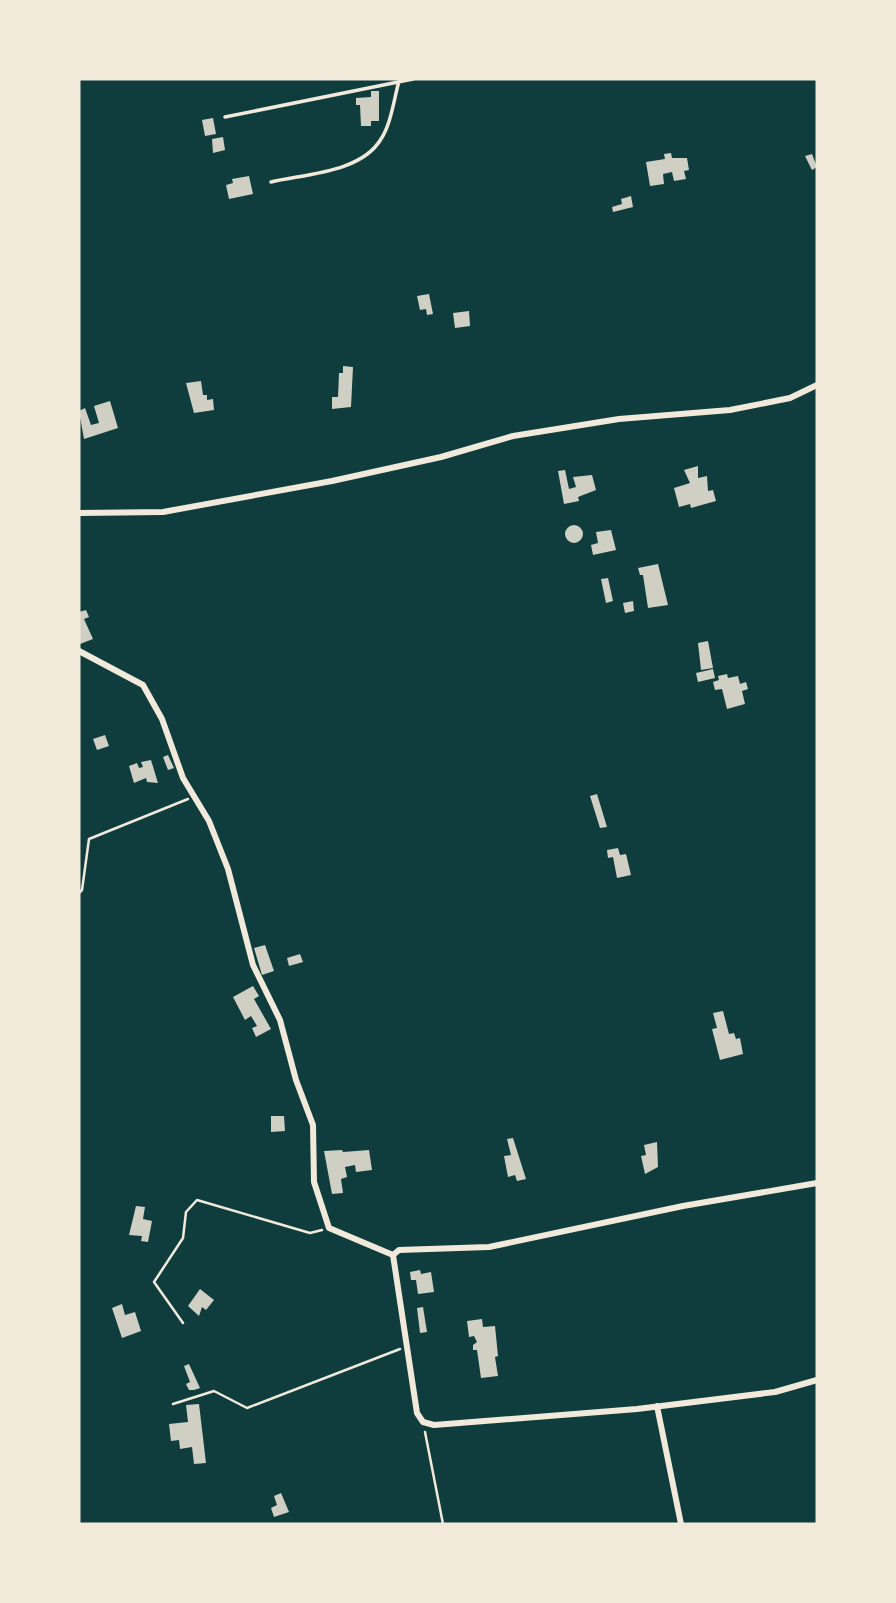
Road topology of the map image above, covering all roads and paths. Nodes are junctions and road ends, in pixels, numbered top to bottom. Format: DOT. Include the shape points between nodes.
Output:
graph roads {
  1 [pos="413,79"];
  2 [pos="399,82"];
  3 [pos="225,117"];
  4 [pos="271,182"];
  5 [pos="817,385"];
  6 [pos="79,513"];
  7 [pos="79,651"];
  8 [pos="194,797"];
  9 [pos="79,893"];
  10 [pos="817,1182"];
  11 [pos="329,1228"];
  12 [pos="393,1255"];
  13 [pos="183,1323"];
  14 [pos="407,1350"];
  15 [pos="817,1380"];
  16 [pos="173,1404"];
  17 [pos="657,1406"];
  18 [pos="423,1422"];
  19 [pos="443,1524"];
  20 [pos="681,1524"];
  1 -- 2 [label="lane"];
  2 -- 3 [label="lane"];
  2 -- 4 [label="lane" via="381,140 369,151 352,164"];
  5 -- 6 [label="street" via="790,398 742,408 619,419 513,436 332,481 163,512"];
  7 -- 8 [label="street" via="143,685"];
  8 -- 9 [label="path" via="89,839"];
  8 -- 11 [label="street" via="228,869 253,965 280,1020 313,1125 314,1182"];
  10 -- 12 [label="street" via="489,1247 400,1250"];
  11 -- 12 [label="street"];
  11 -- 13 [label="path" via="310,1233 197,1200 186,1212 183,1238 154,1282"];
  12 -- 14 [label="street"];
  14 -- 16 [label="path" via="396,1349 247,1408 214,1391"];
  14 -- 18 [label="street" via="417,1413"];
  15 -- 17 [label="street" via="775,1392"];
  17 -- 18 [label="street" via="434,1425"];
  17 -- 20 [label="street"];
  18 -- 19 [label="path"];
}
